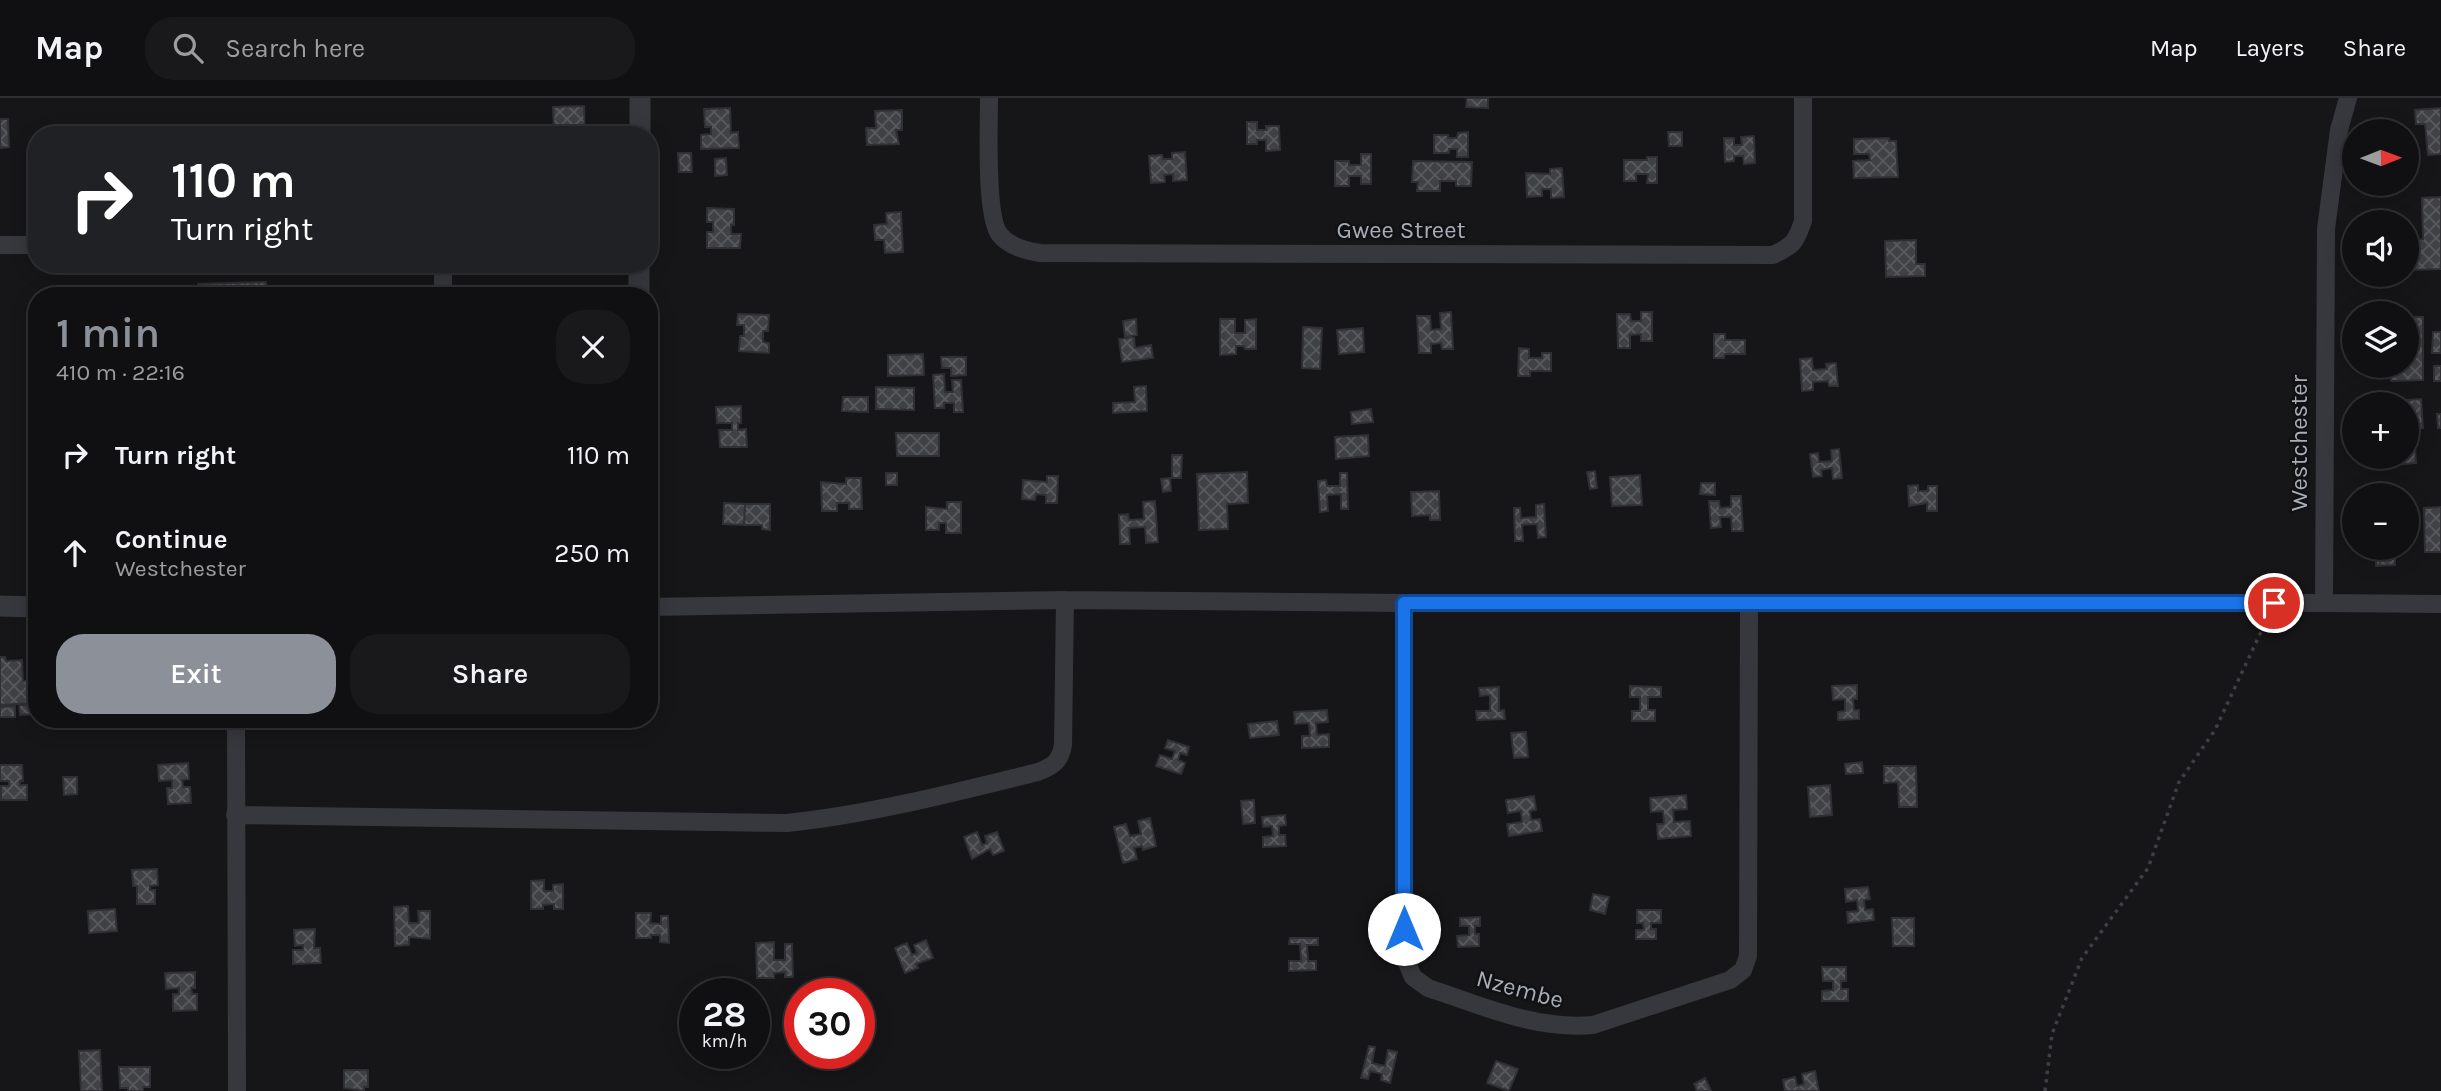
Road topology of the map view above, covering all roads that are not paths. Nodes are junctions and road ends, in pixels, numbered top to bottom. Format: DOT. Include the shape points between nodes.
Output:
graph roads {
  1 [pos="640,98"];
  2 [pos="989,98"];
  3 [pos="1802,98"];
  4 [pos="2348,98"];
  5 [pos="640,126"];
  6 [pos="0,245"];
  7 [pos="28,245"];
  8 [pos="1065,600"];
  9 [pos="1404,603"];
  10 [pos="1749,603"];
  11 [pos="2324,603"];
  12 [pos="2441,604"];
  13 [pos="0,607"];
  14 [pos="28,607"];
  15 [pos="658,607"];
  16 [pos="236,728"];
  17 [pos="235,815"];
  18 [pos="237,1091"];
  1 -- 5 [label="street"];
  2 -- 3 [label="street, Gwee Street" via="992,215 1000,235 1032,252 1773,255 1797,239 1803,221"];
  4 -- 11 [label="street, Westchester" via="2339,130 2326,229"];
  6 -- 7 [label="street"];
  8 -- 9 [label="street"];
  8 -- 15 [label="street"];
  8 -- 17 [label="street" via="1063,745 1053,766 1038,772 927,799 788,822"];
  9 -- 10 [label="street"];
  9 -- 10 [label="street, Nzembe" via="1404,956 1413,977 1428,988 1539,1024 1570,1027 1593,1026 1730,981 1744,971 1748,956"];
  10 -- 11 [label="street"];
  11 -- 12 [label="street"];
  13 -- 14 [label="street"];
  16 -- 17 [label="street"];
  17 -- 18 [label="street"];
}
